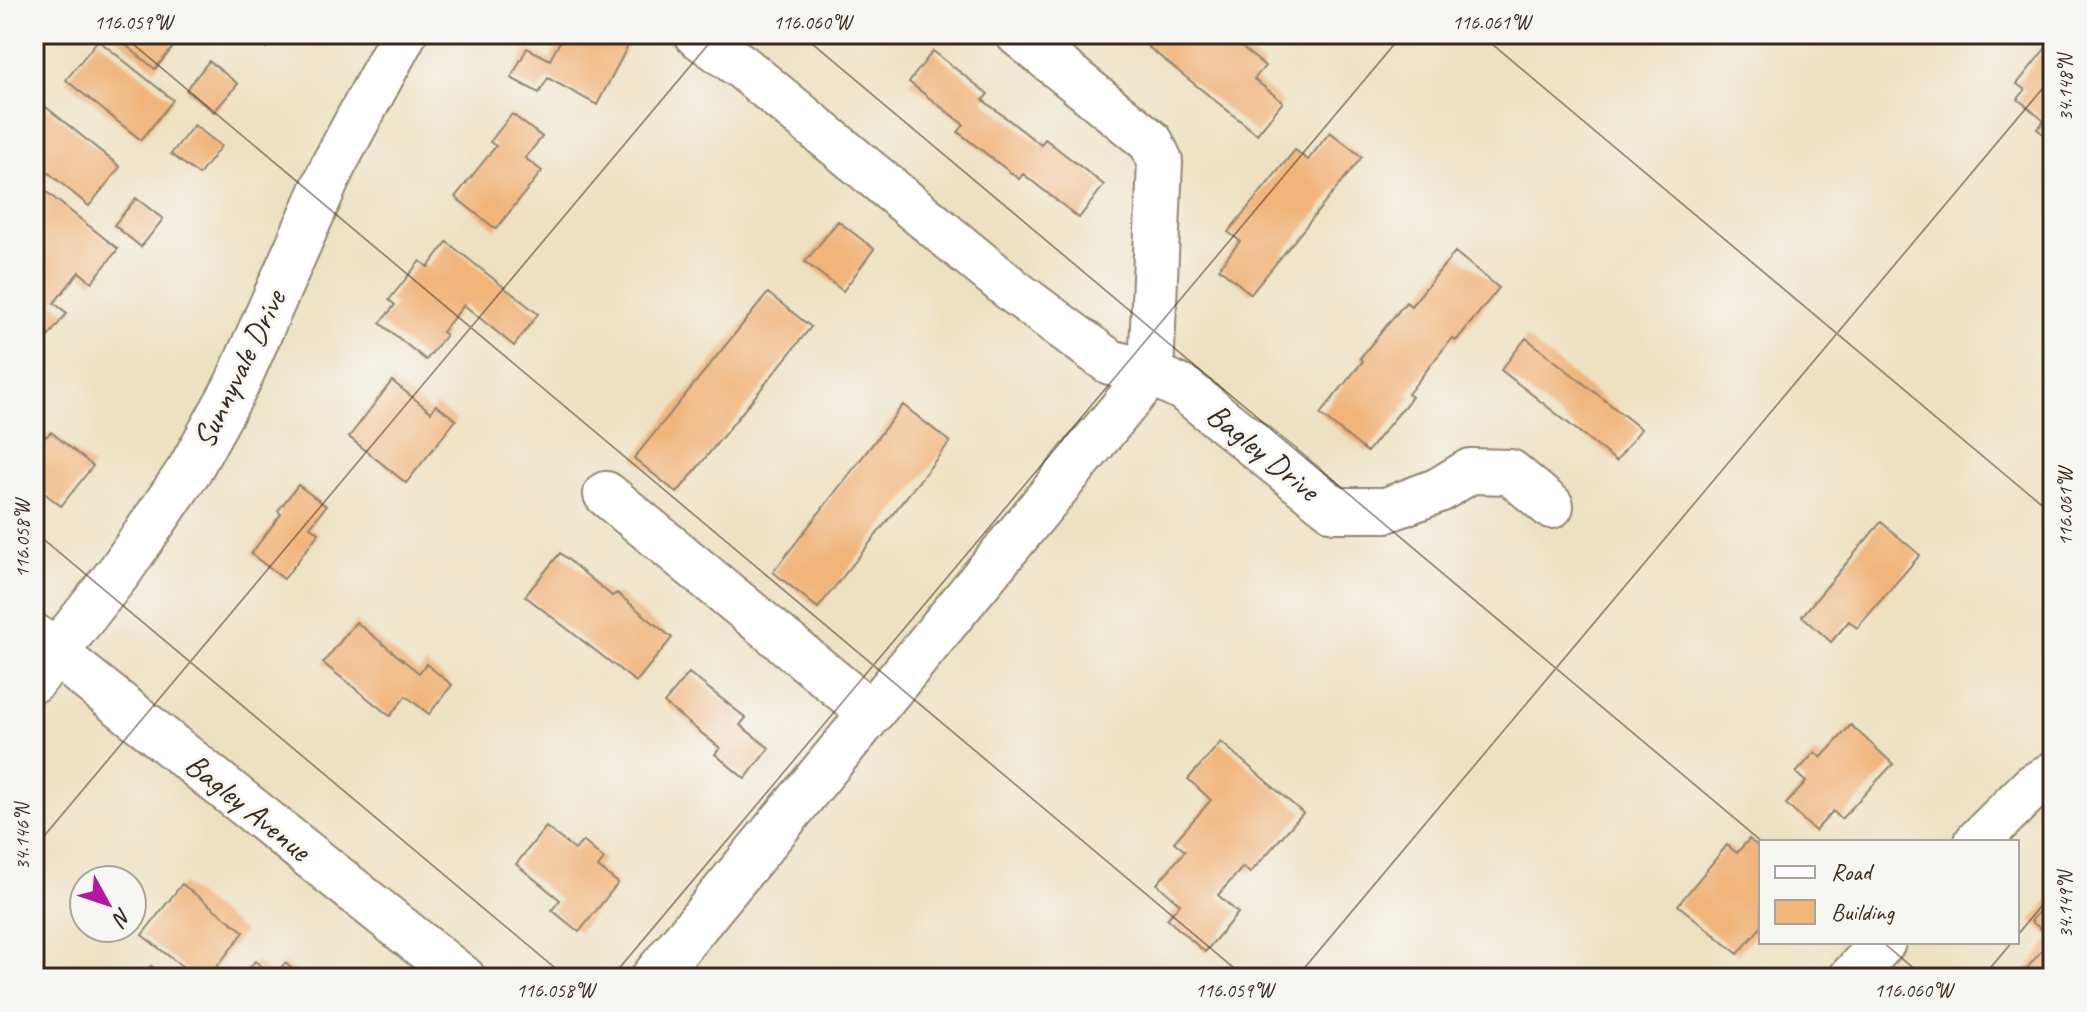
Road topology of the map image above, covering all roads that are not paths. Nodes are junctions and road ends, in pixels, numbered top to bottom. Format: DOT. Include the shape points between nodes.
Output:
graph roads {
  1 [pos="404,34"];
  2 [pos="696,34"];
  3 [pos="1018,34"];
  4 [pos="1151,373"];
  5 [pos="606,494"];
  6 [pos="1551,506"];
  7 [pos="41,656"];
  8 [pos="870,712"];
  9 [pos="2053,774"];
  10 [pos="1979,840"];
  11 [pos="1881,944"];
  12 [pos="463,978"];
  13 [pos="653,978"];
  14 [pos="1851,978"];
  1 -- 7 [label="street, Sunnyvale Drive" via="334,164 236,386 190,469 120,571"];
  2 -- 4 [label="street, Bagley Drive" via="1015,292 1110,362"];
  3 -- 4 [label="street" via="1151,142 1160,161"];
  4 -- 6 [label="street, Bagley Drive" via="1184,389 1335,510 1386,510 1439,490 1470,471 1510,472"];
  4 -- 8 [label="street"];
  5 -- 8 [label="street"];
  7 -- 12 [label="street, Bagley Avenue"];
  8 -- 13 [label="street"];
  9 -- 10 [label="street" via="2032,787"];
  11 -- 14 [label="street"];
}
